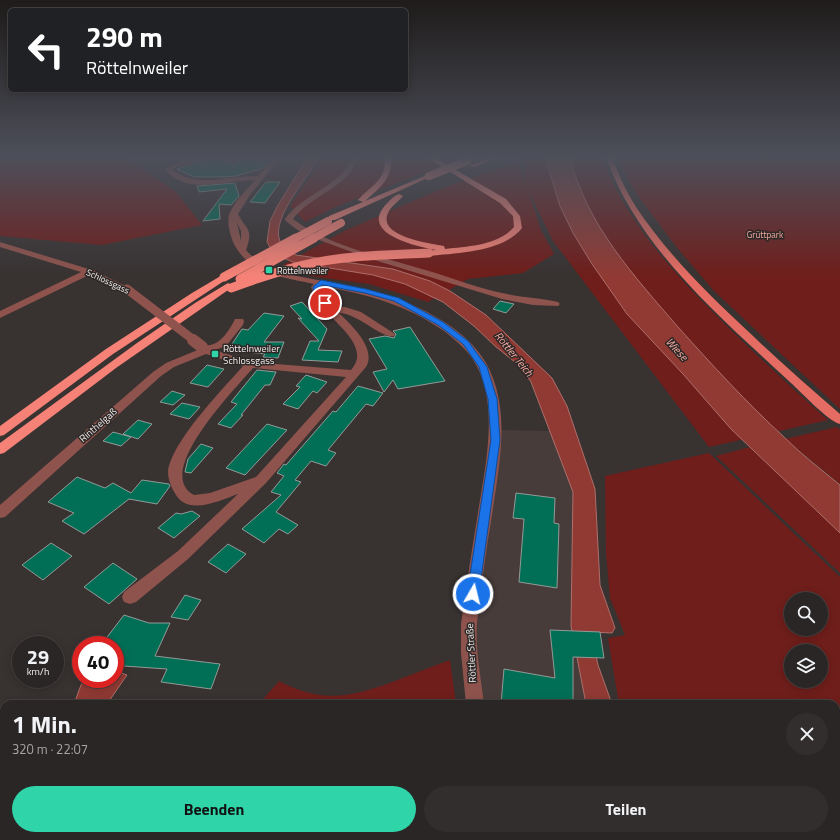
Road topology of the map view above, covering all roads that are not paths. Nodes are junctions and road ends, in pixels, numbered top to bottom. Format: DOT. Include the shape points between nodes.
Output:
graph roads {
  1 [pos="246,197"];
  2 [pos="312,197"];
  3 [pos="364,197"];
  4 [pos="380,197"];
  5 [pos="395,197"];
  6 [pos="397,197"];
  7 [pos="497,197"];
  8 [pos="628,197"];
  9 [pos="352,209"];
  10 [pos="0,244"];
  11 [pos="460,250"];
  12 [pos="89,272"];
  13 [pos="321,282"];
  14 [pos="226,286"];
  15 [pos="555,304"];
  16 [pos="332,310"];
  17 [pos="0,315"];
  18 [pos="239,321"];
  19 [pos="390,334"];
  20 [pos="204,349"];
  21 [pos="250,365"];
  22 [pos="355,374"];
  23 [pos="840,420"];
  24 [pos="0,432"];
  25 [pos="0,450"];
  26 [pos="261,480"];
  27 [pos="0,513"];
  28 [pos="130,597"];
  29 [pos="475,700"];
  1 -- 13 [label="street, Röttler Straße" via="233,215 232,228 237,244 242,250 262,268"];
  2 -- 15 [label="street" via="294,210 289,219 297,226 321,237 386,261 494,294"];
  3 -- 9 [label="highway"];
  4 -- 9 [label="highway, bridge"];
  5 -- 14 [label="highway, bridge" via="341,223"];
  6 -- 11 [label="highway" via="384,213 383,222 387,228 399,238 410,242"];
  7 -- 11 [label="highway" via="513,209 517,216 519,223 516,231 494,244"];
  8 -- 23 [label="main road" via="675,262 713,303"];
  9 -- 14 [label="highway, bridge" via="332,218"];
  10 -- 12 [label="street, Schlossgass"];
  11 -- 14 [label="highway, bridge" via="320,261"];
  12 -- 17 [label="street"];
  12 -- 20 [label="street, Schlossgass, bridge" via="127,289"];
  13 -- 16 [label="street" via="316,287 318,295"];
  13 -- 29 [label="street, Röttler Straße" via="366,291 420,311 465,343 483,367 493,399 496,440 469,624 469,653"];
  14 -- 24 [label="highway" via="132,335"];
  14 -- 25 [label="highway" via="130,351"];
  16 -- 19 [label="street" via="346,310 358,314"];
  16 -- 22 [label="street" via="363,349 362,365"];
  18 -- 20 [label="street, Rinthelgaß" via="222,344"];
  20 -- 21 [label="street"];
  20 -- 27 [label="street, Rinthelgaß" via="157,374"];
  21 -- 22 [label="street"];
  21 -- 26 [label="street" via="194,434 180,457 175,472 182,494 190,499 203,500"];
  22 -- 26 [label="street"];
  26 -- 28 [label="street" via="183,555"];
}
